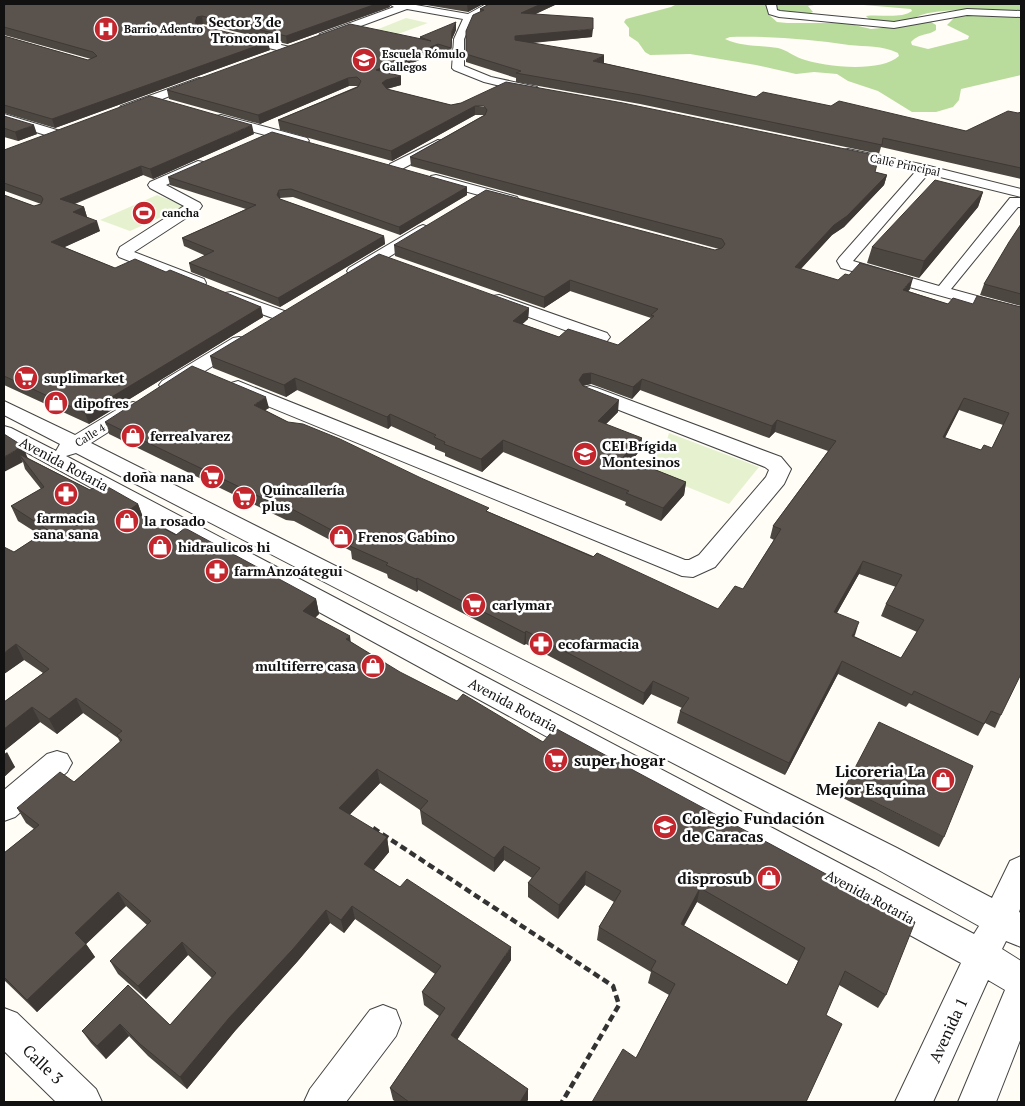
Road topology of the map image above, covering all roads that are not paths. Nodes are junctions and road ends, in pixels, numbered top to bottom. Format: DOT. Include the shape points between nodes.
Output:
graph roads {
  1 [pos="493,4"];
  2 [pos="771,4"];
  3 [pos="400,5"];
  4 [pos="1021,14"];
  5 [pos="469,17"];
  6 [pos="230,36"];
  7 [pos="314,39"];
  8 [pos="268,56"];
  9 [pos="214,76"];
  10 [pos="505,85"];
  11 [pos="489,92"];
  12 [pos="542,92"];
  13 [pos="150,99"];
  14 [pos="178,107"];
  15 [pos="115,112"];
  16 [pos="206,115"];
  17 [pos="4,118"];
  18 [pos="446,139"];
  19 [pos="38,140"];
  20 [pos="320,146"];
  21 [pos="838,151"];
  22 [pos="210,160"];
  23 [pos="925,169"];
  24 [pos="484,193"];
  25 [pos="1020,197"];
  26 [pos="468,203"];
  27 [pos="522,203"];
  28 [pos="435,223"];
  29 [pos="385,236"];
  30 [pos="402,243"];
  31 [pos="378,258"];
  32 [pos="397,264"];
  33 [pos="847,265"];
  34 [pos="338,282"];
  35 [pos="947,285"];
  36 [pos="480,294"];
  37 [pos="914,299"];
  38 [pos="297,306"];
  39 [pos="1021,313"];
  40 [pos="281,316"];
  41 [pos="601,337"];
  42 [pos="194,369"];
  43 [pos="590,392"];
  44 [pos="4,407"];
  45 [pos="4,432"];
  46 [pos="65,451"];
  47 [pos="57,763"];
  48 [pos="4,808"];
  49 [pos="1021,871"];
  50 [pos="1010,925"];
  51 [pos="983,957"];
  52 [pos="1021,980"];
  53 [pos="1021,994"];
  54 [pos="383,1023"];
  55 [pos="4,1026"];
  56 [pos="83,1102"];
  57 [pos="323,1102"];
  58 [pos="914,1102"];
  59 [pos="977,1102"];
  1 -- 5 [label="street"];
  2 -- 4 [label="street" via="772,12 779,14 894,25 967,12"];
  3 -- 5 [label="street"];
  3 -- 7 [label="street"];
  5 -- 10 [label="street" via="459,39 458,68"];
  6 -- 8 [label="street" via="291,48"];
  9 -- 13 [label="street"];
  10 -- 11 [label="street"];
  10 -- 12 [label="street"];
  13 -- 14 [label="street"];
  13 -- 15 [label="street"];
  16 -- 20 [label="street"];
  17 -- 19 [label="street" via="59,132"];
  18 -- 24 [label="street" via="391,166"];
  21 -- 23 [label="street, Calle Principal"];
  22 -- 40 [label="street" via="155,186 195,206 126,250 125,254"];
  23 -- 25 [label="street, Calle Principal"];
  23 -- 33 [label="street" via="845,261"];
  24 -- 26 [label="street"];
  24 -- 27 [label="street"];
  25 -- 35 [label="street"];
  28 -- 30 [label="street"];
  29 -- 30 [label="street"];
  30 -- 31 [label="street"];
  31 -- 32 [label="street"];
  31 -- 34 [label="street"];
  33 -- 37 [label="street" via="840,273 842,276"];
  33 -- 39 [label="street"];
  36 -- 41 [label="street"];
  38 -- 40 [label="street, Calle 4"];
  40 -- 42 [label="street, Calle 4"];
  42 -- 43 [label="street" via="682,568 693,569 707,561 776,479 780,469 773,462"];
  42 -- 46 [label="street, Calle 4"];
  44 -- 46 [label="street, Avenida Rotaria"];
  45 -- 46 [label="street, Avenida Rotaria"];
  46 -- 50 [label="street, Avenida Rotaria" via="886,858"];
  46 -- 51 [label="street, Avenida Rotaria"];
  47 -- 48 [label="street"];
  49 -- 50 [label="street, Avenida 1"];
  50 -- 51 [label="street, Avenida 1"];
  51 -- 52 [label="street, Avenida Rotaria"];
  51 -- 58 [label="street, Avenida 1"];
  53 -- 59 [label="street"];
  54 -- 57 [label="street"];
  55 -- 56 [label="street, Calle 3"];
}
